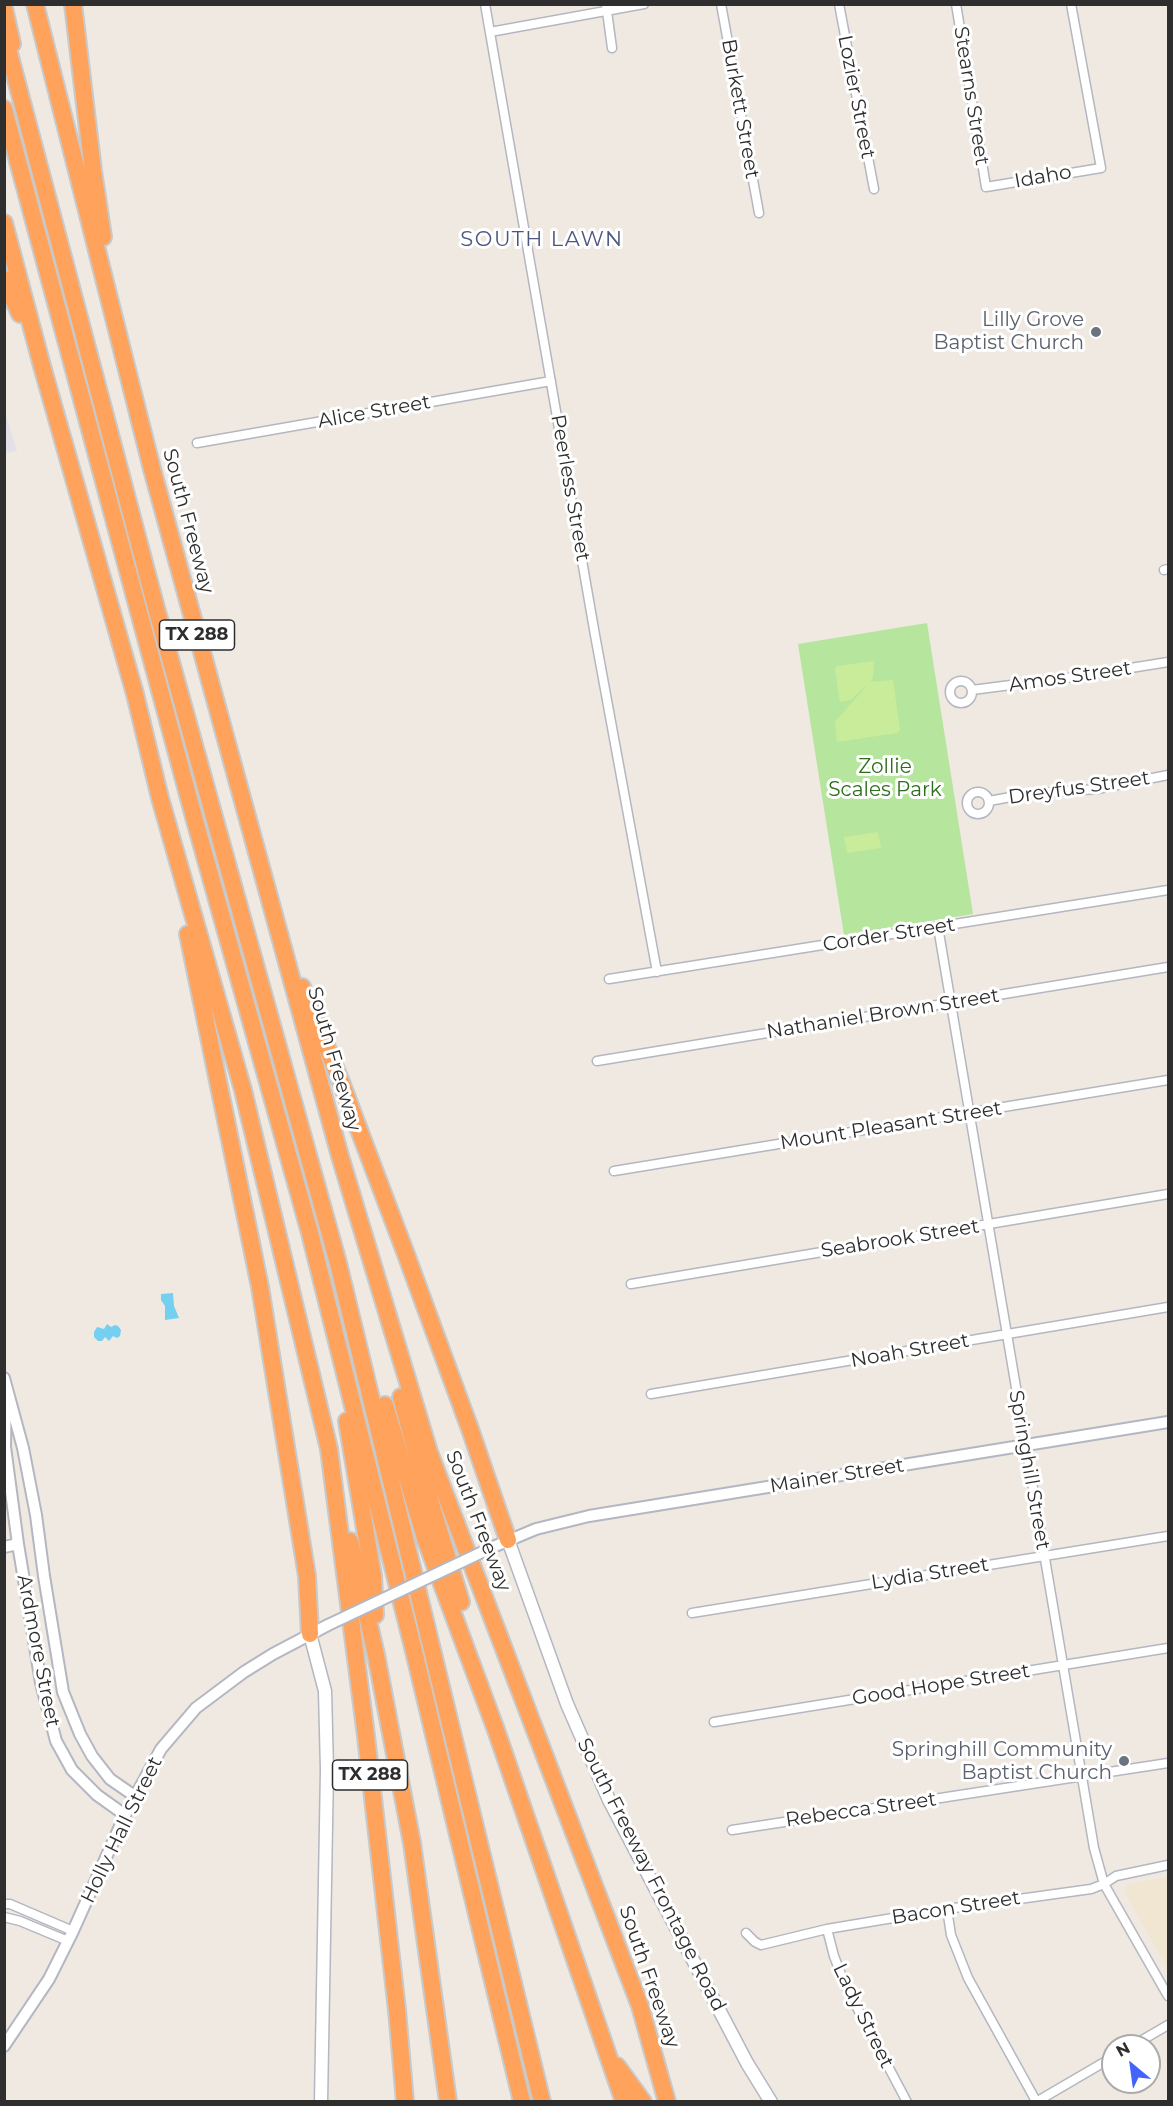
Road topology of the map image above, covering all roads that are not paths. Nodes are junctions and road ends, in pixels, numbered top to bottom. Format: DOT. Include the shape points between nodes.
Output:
graph roads {
  1 [pos="35,4"];
  2 [pos="73,4"];
  3 [pos="485,4"];
  4 [pos="644,4"];
  5 [pos="722,4"];
  6 [pos="839,4"];
  7 [pos="956,4"];
  8 [pos="1071,4"];
  9 [pos="4,8"];
  10 [pos="606,8"];
  11 [pos="490,32"];
  12 [pos="4,34"];
  13 [pos="612,48"];
  14 [pos="4,109"];
  15 [pos="4,119"];
  16 [pos="33,145"];
  17 [pos="15,150"];
  18 [pos="986,187"];
  19 [pos="874,189"];
  20 [pos="759,213"];
  21 [pos="4,222"];
  22 [pos="4,279"];
  23 [pos="121,345"];
  24 [pos="42,366"];
  25 [pos="551,381"];
  26 [pos="197,443"];
  27 [pos="1168,662"];
  28 [pos="972,690"];
  29 [pos="1168,776"];
  30 [pos="160,798"];
  31 [pos="989,801"];
  32 [pos="1168,890"];
  33 [pos="276,925"];
  34 [pos="938,927"];
  35 [pos="1168,967"];
  36 [pos="657,972"];
  37 [pos="609,979"];
  38 [pos="950,1003"];
  39 [pos="597,1061"];
  40 [pos="1168,1080"];
  41 [pos="969,1113"];
  42 [pos="615,1171"];
  43 [pos="1168,1194"];
  44 [pos="988,1224"];
  45 [pos="310,1233"];
  46 [pos="366,1242"];
  47 [pos="631,1284"];
  48 [pos="1168,1307"];
  49 [pos="1006,1334"];
  50 [pos="364,1364"];
  51 [pos="5,1383"];
  52 [pos="651,1394"];
  53 [pos="1168,1422"];
  54 [pos="1025,1446"];
  55 [pos="328,1449"];
  56 [pos="1168,1536"];
  57 [pos="500,1543"];
  58 [pos="18,1544"];
  59 [pos="4,1547"];
  60 [pos="1044,1556"];
  61 [pos="692,1613"];
  62 [pos="310,1634"];
  63 [pos="1168,1648"];
  64 [pos="376,1655"];
  65 [pos="1062,1665"];
  66 [pos="65,1695"];
  67 [pos="45,1699"];
  68 [pos="714,1722"];
  69 [pos="496,1730"];
  70 [pos="1168,1763"];
  71 [pos="1081,1777"];
  72 [pos="136,1797"];
  73 [pos="125,1815"];
  74 [pos="732,1830"];
  75 [pos="1168,1865"];
  76 [pos="1104,1884"];
  77 [pos="4,1904"];
  78 [pos="947,1909"];
  79 [pos="4,1917"];
  80 [pos="827,1929"];
  81 [pos="746,1933"];
  82 [pos="71,1936"];
  83 [pos="1168,1996"];
  84 [pos="1168,2025"];
  85 [pos="1153,2034"];
  86 [pos="4,2046"];
  87 [pos="1101,2064"];
  88 [pos="635,2099"];
  89 [pos="1036,2101"];
  90 [pos="321,2102"];
  91 [pos="405,2102"];
  92 [pos="446,2102"];
  93 [pos="522,2102"];
  94 [pos="542,2102"];
  95 [pos="667,2102"];
  96 [pos="771,2102"];
  97 [pos="907,2102"];
  1 -- 23 [label="highway, South Freeway / TX 288"];
  2 -- 23 [label="highway" via="93,171"];
  3 -- 11 [label="street, Peerless Street"];
  4 -- 10 [label="street"];
  5 -- 20 [label="street, Burkett Street"];
  6 -- 19 [label="street, Lozier Street"];
  7 -- 18 [label="street, Stearns Street"];
  8 -- 18 [label="street, Idaho" via="1101,168"];
  9 -- 16 [label="highway"];
  10 -- 11 [label="street"];
  10 -- 13 [label="street"];
  11 -- 25 [label="street, Peerless Street"];
  12 -- 16 [label="highway"];
  14 -- 17 [label="highway"];
  15 -- 17 [label="highway"];
  16 -- 50 [label="highway"];
  17 -- 45 [label="highway"];
  21 -- 24 [label="highway, TX 288"];
  22 -- 24 [label="highway"];
  23 -- 33 [label="highway, South Freeway / TX 288"];
  24 -- 30 [label="highway, TX 288" via="135,694"];
  25 -- 26 [label="street, Alice Street"];
  25 -- 36 [label="street, Peerless Street"];
  27 -- 28 [label="street, Amos Street"];
  29 -- 31 [label="street, Dreyfus Street" via="1097,789"];
  30 -- 55 [label="highway, TX 288" via="243,1090"];
  30 -- 62 [label="highway" via="254,1257 307,1576"];
  32 -- 34 [label="street, Corder Street"];
  33 -- 46 [label="highway, South Freeway / TX 288"];
  33 -- 57 [label="highway" via="345,1093 470,1429"];
  34 -- 36 [label="street, Corder Street"];
  34 -- 38 [label="street, Springhill Street"];
  35 -- 38 [label="street, Nathaniel Brown Street"];
  36 -- 37 [label="street, Corder Street"];
  38 -- 39 [label="street, Nathaniel Brown Street"];
  38 -- 41 [label="street, Springhill Street"];
  40 -- 41 [label="street, Mount Pleasant Street"];
  41 -- 42 [label="street, Mount Pleasant Street"];
  41 -- 44 [label="street, Springhill Street"];
  43 -- 44 [label="street, Seabrook Street"];
  44 -- 47 [label="street, Seabrook Street"];
  44 -- 49 [label="street, Springhill Street"];
  45 -- 64 [label="highway" via="310,1264 341,1387 368,1540"];
  45 -- 93 [label="highway"];
  46 -- 69 [label="highway" via="395,1375"];
  46 -- 95 [label="highway, South Freeway / TX 288" via="429,1452 640,2006"];
  48 -- 49 [label="street, Noah Street"];
  49 -- 52 [label="street, Noah Street"];
  49 -- 54 [label="street, Springhill Street"];
  50 -- 69 [label="highway" via="384,1403 425,1538"];
  50 -- 94 [label="highway"];
  51 -- 58 [label="street, Ardmore Street" via="5,1447"];
  51 -- 66 [label="street, Ardmore Street" via="36,1515"];
  53 -- 54 [label="street, Mainer Street"];
  54 -- 57 [label="street, Mainer Street" via="589,1516"];
  54 -- 60 [label="street, Springhill Street"];
  55 -- 64 [label="highway"];
  55 -- 91 [label="highway, TX 288" via="366,1736"];
  56 -- 60 [label="street, Lydia Street"];
  57 -- 62 [label="street, Holly Hall Street, bridge"];
  57 -- 96 [label="main road, South Freeway Frontage Road" via="609,1800"];
  58 -- 59 [label="street"];
  58 -- 67 [label="street, Ardmore Street"];
  60 -- 61 [label="street, Lydia Street"];
  60 -- 65 [label="street, Springhill Street"];
  62 -- 72 [label="street, Holly Hall Street" via="244,1672 196,1708 160,1749"];
  62 -- 90 [label="main road" via="325,1690 327,1770"];
  63 -- 65 [label="street, Good Hope Street"];
  64 -- 92 [label="highway" via="412,1843"];
  65 -- 68 [label="street, Good Hope Street"];
  65 -- 71 [label="street, Springhill Street"];
  66 -- 67 [label="street"];
  66 -- 72 [label="street, Ardmore Street" via="92,1756 110,1779"];
  67 -- 73 [label="street, Ardmore Street" via="56,1742 72,1770 97,1796"];
  69 -- 88 [label="highway" via="609,2056"];
  70 -- 71 [label="street, Rebecca Street"];
  71 -- 74 [label="street, Rebecca Street"];
  71 -- 76 [label="street, Springhill Street"];
  72 -- 73 [label="street, Holly Hall Street"];
  73 -- 82 [label="street, Holly Hall Street"];
  75 -- 76 [label="street, Bacon Street" via="1116,1876"];
  76 -- 78 [label="street, Bacon Street"];
  76 -- 83 [label="street, Springhill Street"];
  77 -- 82 [label="street"];
  78 -- 80 [label="street, Bacon Street"];
  78 -- 89 [label="street" via="951,1935 968,1978"];
  79 -- 82 [label="street"];
  80 -- 81 [label="street, Bacon Street" via="761,1944"];
  80 -- 97 [label="street, Lady Street" via="845,1985"];
  82 -- 86 [label="street, Holly Hall Street" via="49,1978"];
  84 -- 85 [label="street"];
  87 -- 89 [label="street"];
}
